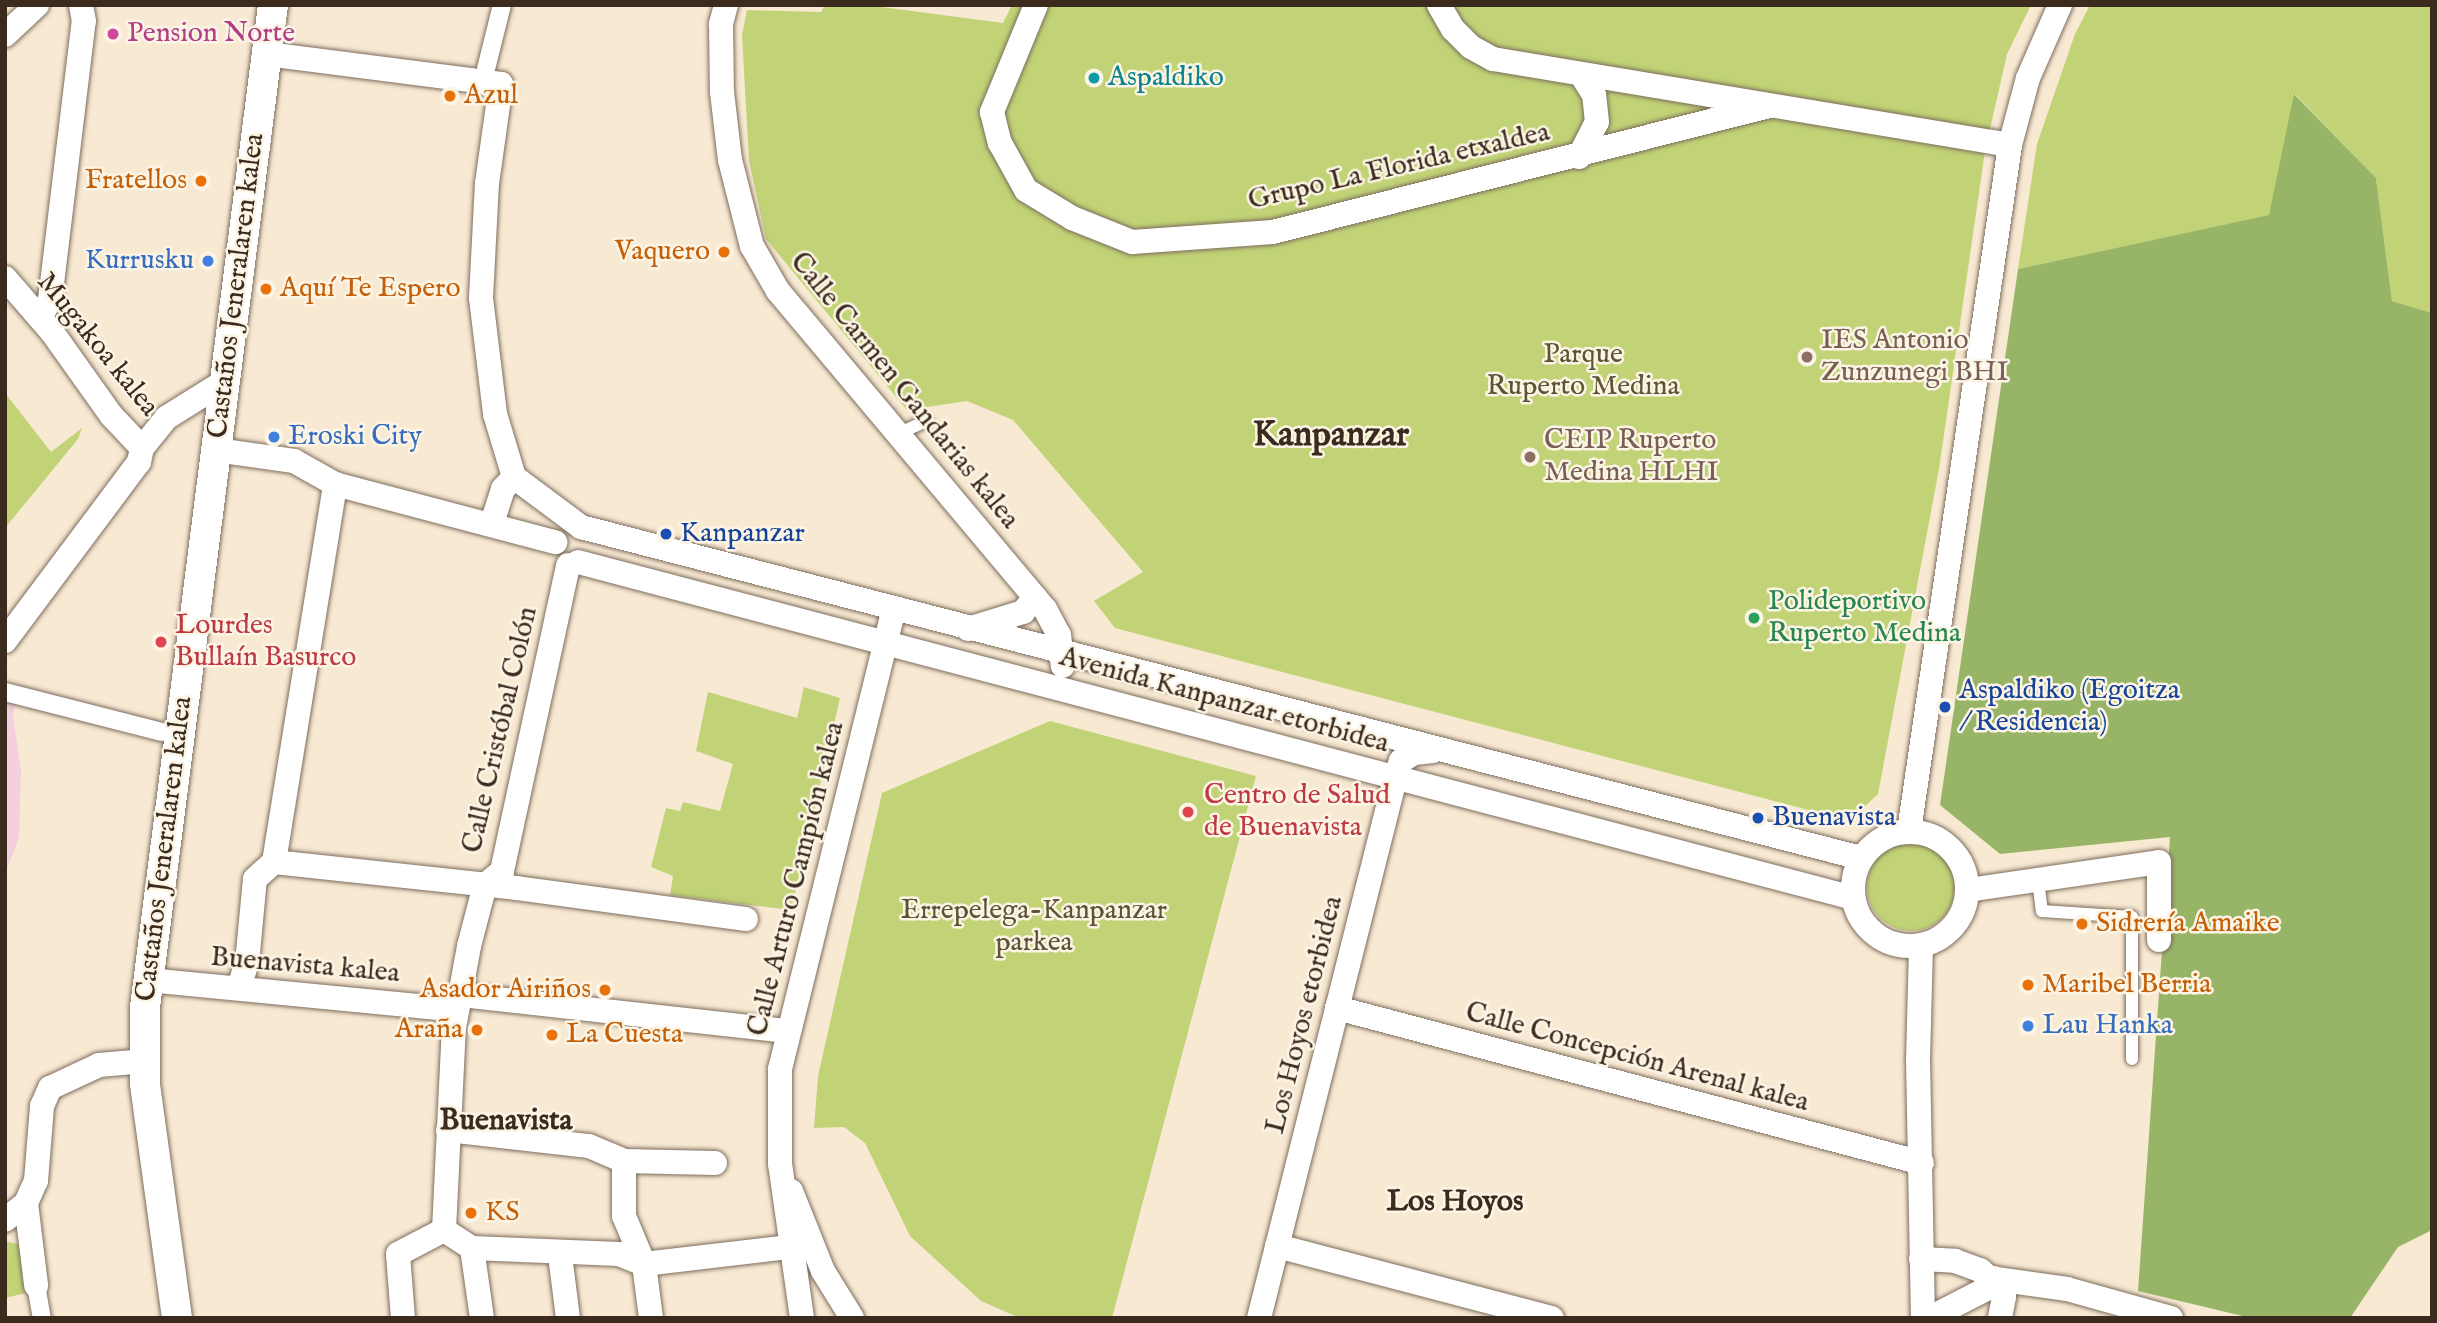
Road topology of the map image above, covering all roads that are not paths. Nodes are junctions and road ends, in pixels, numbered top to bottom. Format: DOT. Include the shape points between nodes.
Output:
graph roads {
  1 [pos="37,5"];
  2 [pos="81,5"];
  3 [pos="273,5"];
  4 [pos="502,5"];
  5 [pos="726,5"];
  6 [pos="1036,5"];
  7 [pos="1439,5"];
  8 [pos="2060,5"];
  9 [pos="5,35"];
  10 [pos="267,54"];
  11 [pos="1582,76"];
  12 [pos="493,77"];
  13 [pos="1769,106"];
  14 [pos="2010,145"];
  15 [pos="1579,157"];
  16 [pos="5,278"];
  17 [pos="40,318"];
  18 [pos="225,382"];
  19 [pos="926,421"];
  20 [pos="898,434"];
  21 [pos="142,448"];
  22 [pos="216,450"];
  23 [pos="514,477"];
  24 [pos="335,484"];
  25 [pos="492,523"];
  26 [pos="577,545"];
  27 [pos="1035,597"];
  28 [pos="893,611"];
  29 [pos="966,629"];
  30 [pos="5,641"];
  31 [pos="886,646"];
  32 [pos="1061,653"];
  33 [pos="1035,681"];
  34 [pos="5,692"];
  35 [pos="162,732"];
  36 [pos="1434,751"];
  37 [pos="1395,779"];
  38 [pos="1909,831"];
  39 [pos="1861,858"];
  40 [pos="274,862"];
  41 [pos="2038,880"];
  42 [pos="1968,890"];
  43 [pos="482,893"];
  44 [pos="1853,898"];
  45 [pos="746,919"];
  46 [pos="2159,940"];
  47 [pos="1921,946"];
  48 [pos="148,980"];
  49 [pos="239,987"];
  50 [pos="458,1003"];
  51 [pos="1337,1008"];
  52 [pos="788,1031"];
  53 [pos="2132,1059"];
  54 [pos="145,1061"];
  55 [pos="448,1129"];
  56 [pos="624,1161"];
  57 [pos="1922,1163"];
  58 [pos="715,1164"];
  59 [pos="780,1164"];
  60 [pos="26,1203"];
  61 [pos="5,1220"];
  62 [pos="443,1230"];
  63 [pos="1277,1246"];
  64 [pos="788,1247"];
  65 [pos="472,1248"];
  66 [pos="560,1255"];
  67 [pos="1921,1259"];
  68 [pos="644,1264"];
  69 [pos="1991,1278"];
  70 [pos="36,1284"];
  71 [pos="42,1318"];
  72 [pos="177,1318"];
  73 [pos="404,1318"];
  74 [pos="482,1318"];
  75 [pos="569,1318"];
  76 [pos="651,1318"];
  77 [pos="802,1318"];
  78 [pos="831,1318"];
  79 [pos="849,1318"];
  80 [pos="1259,1318"];
  81 [pos="1552,1318"];
  82 [pos="1923,1318"];
  83 [pos="1930,1318"];
  84 [pos="2000,1318"];
  85 [pos="2171,1318"];
  1 -- 9 [label="street"];
  2 -- 17 [label="street" via="84,21 50,300"];
  3 -- 10 [label="street, Castaños Jeneralaren kalea"];
  4 -- 12 [label="street"];
  5 -- 20 [label="street, Calle Carmen Gandarias kalea" via="721,24 722,78 730,160 752,246 778,291"];
  6 -- 15 [label="street, Grupo La Florida etxaldea" via="992,113 1000,143 1026,190 1072,218 1132,242 1273,232"];
  7 -- 11 [label="street, Grupo La Florida etxaldea" via="1471,47 1493,60"];
  8 -- 14 [label="street" via="2028,78"];
  10 -- 12 [label="street"];
  10 -- 18 [label="street, Castaños Jeneralaren kalea"];
  11 -- 13 [label="street, Grupo La Florida etxaldea"];
  11 -- 15 [label="street, Grupo La Florida etxaldea" via="1594,95 1597,122"];
  12 -- 23 [label="street" via="481,298 495,414"];
  13 -- 14 [label="street, Grupo La Florida etxaldea"];
  13 -- 15 [label="street, Grupo La Florida etxaldea"];
  14 -- 38 [label="street"];
  16 -- 17 [label="street, Mugakoa kalea"];
  17 -- 21 [label="street, Mugakoa kalea" via="111,415"];
  18 -- 21 [label="street" via="166,418"];
  18 -- 22 [label="street, Castaños Jeneralaren kalea"];
  19 -- 20 [label="lane"];
  20 -- 27 [label="street, Calle Carmen Gandarias kalea"];
  21 -- 30 [label="street" via="139,462"];
  22 -- 24 [label="street" via="294,461"];
  22 -- 48 [label="street, Castaños Jeneralaren kalea"];
  23 -- 25 [label="street" via="503,489"];
  23 -- 26 [label="street"];
  24 -- 25 [label="street"];
  24 -- 40 [label="street"];
  25 -- 26 [label="street" via="555,542 565,533"];
  26 -- 28 [label="street, Avenida Kanpanzar etorbidea" via="615,539"];
  26 -- 31 [label="street, Avenida Kanpanzar etorbidea"];
  26 -- 43 [label="street, Calle Cristóbal Colón" via="502,871"];
  27 -- 29 [label="street" via="1023,612"];
  27 -- 32 [label="street, Calle Carmen Gandarias kalea" via="1059,635"];
  28 -- 29 [label="street, Avenida Kanpanzar etorbidea"];
  28 -- 31 [label="street, Calle Arturo Campión kalea"];
  29 -- 32 [label="street, Avenida Kanpanzar etorbidea"];
  31 -- 33 [label="street, Avenida Kanpanzar etorbidea"];
  31 -- 52 [label="street, Calle Arturo Campión kalea"];
  32 -- 33 [label="street" via="1062,681"];
  32 -- 36 [label="street, Avenida Kanpanzar etorbidea"];
  33 -- 37 [label="street, Avenida Kanpanzar etorbidea"];
  34 -- 35 [label="street"];
  36 -- 37 [label="street, Los Hoyos etorbidea" via="1414,752 1401,761"];
  36 -- 39 [label="street, Avenida Kanpanzar etorbidea"];
  37 -- 44 [label="street, Avenida Kanpanzar etorbidea"];
  37 -- 51 [label="street, Los Hoyos etorbidea"];
  38 -- 39 [label="street" via="1891,834"];
  38 -- 42 [label="street" via="1927,834 1950,848 1965,872"];
  39 -- 44 [label="street"];
  40 -- 43 [label="street"];
  40 -- 49 [label="street" via="255,879 247,963"];
  41 -- 42 [label="street"];
  41 -- 46 [label="street" via="2159,862"];
  41 -- 53 [label="lane" via="2042,911 2132,917"];
  42 -- 47 [label="street" via="1966,906 1949,932"];
  43 -- 45 [label="street"];
  43 -- 50 [label="street"];
  44 -- 47 [label="street" via="1870,930 1903,946"];
  47 -- 57 [label="street" via="1918,1059"];
  48 -- 49 [label="street, Buenavista kalea"];
  48 -- 54 [label="street, Castaños Jeneralaren kalea"];
  49 -- 50 [label="street, Buenavista kalea"];
  50 -- 52 [label="street, Buenavista kalea"];
  50 -- 55 [label="street"];
  51 -- 57 [label="street, Calle Concepción Arenal kalea" via="1903,1162"];
  51 -- 63 [label="street, Los Hoyos etorbidea"];
  52 -- 59 [label="street, Calle Arturo Campión kalea" via="780,1069"];
  54 -- 60 [label="street" via="99,1065 50,1088 42,1106 36,1181"];
  54 -- 72 [label="street, Castaños Jeneralaren kalea"];
  55 -- 56 [label="street" via="589,1146"];
  55 -- 62 [label="street"];
  56 -- 58 [label="street"];
  56 -- 68 [label="street" via="625,1216"];
  57 -- 67 [label="street"];
  59 -- 64 [label="street, Calle Arturo Campión kalea"];
  59 -- 79 [label="street, Calle Arturo Campión kalea" via="823,1271"];
  60 -- 61 [label="street"];
  60 -- 70 [label="street"];
  62 -- 65 [label="street"];
  62 -- 73 [label="street" via="398,1254"];
  63 -- 80 [label="street, Los Hoyos etorbidea"];
  63 -- 81 [label="street"];
  64 -- 68 [label="street"];
  64 -- 77 [label="street, Calle Arturo Campión kalea"];
  65 -- 66 [label="street"];
  65 -- 74 [label="street"];
  66 -- 68 [label="street" via="618,1254"];
  66 -- 75 [label="street"];
  67 -- 69 [label="street" via="1955,1261"];
  67 -- 82 [label="street"];
  68 -- 76 [label="street"];
  69 -- 83 [label="street" via="1990,1287 1981,1294"];
  69 -- 84 [label="street" via="2004,1297"];
  69 -- 85 [label="street" via="2067,1289"];
  70 -- 71 [label="street"];
  78 -- 79 [label="street"];
}
